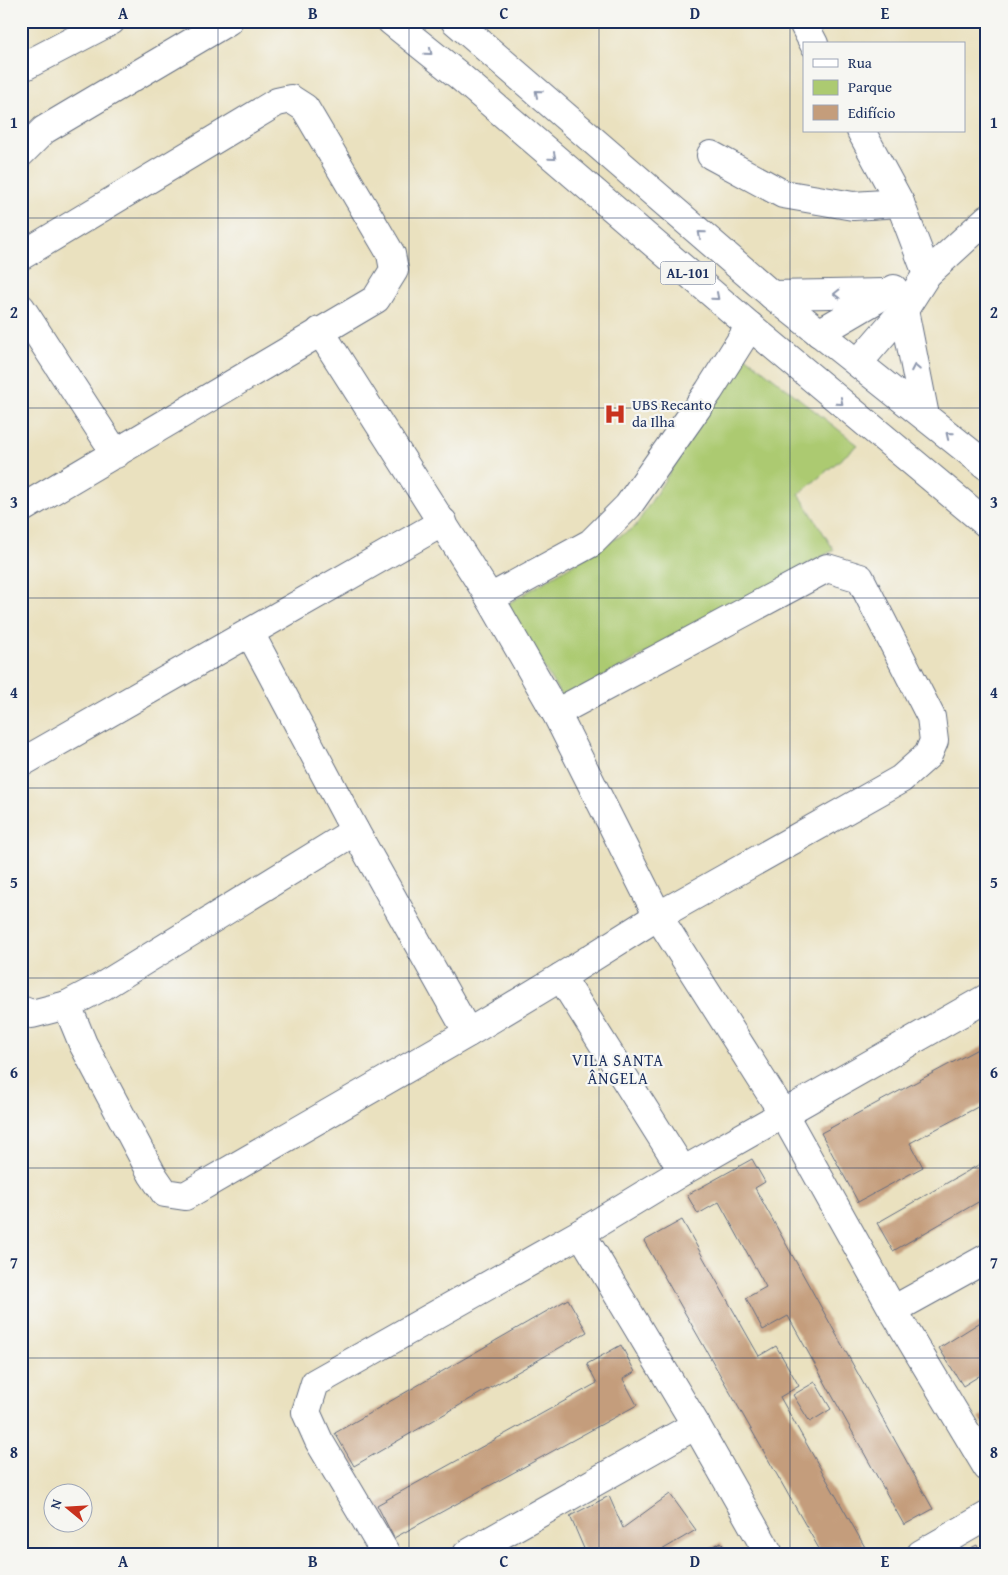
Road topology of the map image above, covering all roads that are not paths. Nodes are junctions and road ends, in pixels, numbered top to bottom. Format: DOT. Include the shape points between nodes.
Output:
graph roads {
  1 [pos="111,21"];
  2 [pos="228,21"];
  3 [pos="391,21"];
  4 [pos="455,21"];
  5 [pos="802,21"];
  6 [pos="813,42"];
  7 [pos="21,68"];
  8 [pos="862,132"];
  9 [pos="21,153"];
  10 [pos="710,155"];
  11 [pos="900,203"];
  12 [pos="987,219"];
  13 [pos="21,256"];
  14 [pos="927,274"];
  15 [pos="772,296"];
  16 [pos="895,302"];
  17 [pos="21,308"];
  18 [pos="750,326"];
  19 [pos="320,332"];
  20 [pos="819,332"];
  21 [pos="858,363"];
  22 [pos="924,416"];
  23 [pos="116,454"];
  24 [pos="987,466"];
  25 [pos="21,510"];
  26 [pos="442,522"];
  27 [pos="987,524"];
  28 [pos="490,598"];
  29 [pos="250,633"];
  30 [pos="556,713"];
  31 [pos="21,763"];
  32 [pos="355,831"];
  33 [pos="658,916"];
  34 [pos="561,977"];
  35 [pos="987,998"];
  36 [pos="67,1005"];
  37 [pos="21,1010"];
  38 [pos="468,1032"];
  39 [pos="783,1113"];
  40 [pos="683,1171"];
  41 [pos="581,1232"];
  42 [pos="987,1258"];
  43 [pos="894,1310"];
  44 [pos="696,1425"];
  45 [pos="987,1467"];
  46 [pos="987,1516"];
  47 [pos="386,1554"];
  48 [pos="467,1554"];
  49 [pos="769,1554"];
  50 [pos="921,1554"];
  1 -- 7 [label="main road"];
  2 -- 9 [label="main road" via="44,130"];
  3 -- 18 [label="main road, AL-101, one-way"];
  15 -- 4 [label="main road, AL-101, one-way"];
  5 -- 6 [label="main road"];
  8 -- 11 [label="main road"];
  10 -- 11 [label="main road" via="783,194 853,206"];
  11 -- 14 [label="main road"];
  12 -- 14 [label="main road"];
  13 -- 19 [label="main road" via="277,102 291,99 305,108 391,254 394,270 376,299"];
  14 -- 16 [label="main road"];
  16 -- 15 [label="main road, one-way"];
  15 -- 20 [label="main road, AL-101"];
  16 -- 20 [label="main road"];
  16 -- 21 [label="main road"];
  22 -- 16 [label="main road, one-way"];
  17 -- 23 [label="main road"];
  18 -- 27 [label="main road, AL-101, one-way"];
  18 -- 28 [label="main road" via="709,391 628,506 591,543"];
  19 -- 23 [label="main road"];
  19 -- 26 [label="main road"];
  20 -- 21 [label="main road, AL-101"];
  21 -- 22 [label="main road, AL-101"];
  24 -- 22 [label="main road, AL-101, one-way"];
  23 -- 25 [label="main road"];
  26 -- 28 [label="main road"];
  26 -- 29 [label="main road"];
  28 -- 30 [label="main road"];
  29 -- 31 [label="main road"];
  29 -- 32 [label="main road"];
  30 -- 33 [label="main road"];
  30 -- 33 [label="main road" via="827,568 860,578 931,717 934,741 928,755 901,779"];
  32 -- 36 [label="main road"];
  32 -- 38 [label="main road"];
  33 -- 34 [label="main road"];
  33 -- 39 [label="main road"];
  34 -- 38 [label="main road"];
  34 -- 40 [label="main road"];
  35 -- 39 [label="main road"];
  36 -- 37 [label="main road" via="32,1014"];
  36 -- 38 [label="main road" via="83,1044 152,1174 165,1192 185,1196"];
  39 -- 40 [label="main road"];
  39 -- 43 [label="main road"];
  40 -- 41 [label="main road"];
  41 -- 44 [label="main road"];
  41 -- 47 [label="main road" via="315,1383 306,1412 319,1441"];
  42 -- 43 [label="main road"];
  43 -- 45 [label="main road"];
  44 -- 48 [label="main road"];
  44 -- 49 [label="main road"];
  46 -- 50 [label="main road"];
}
